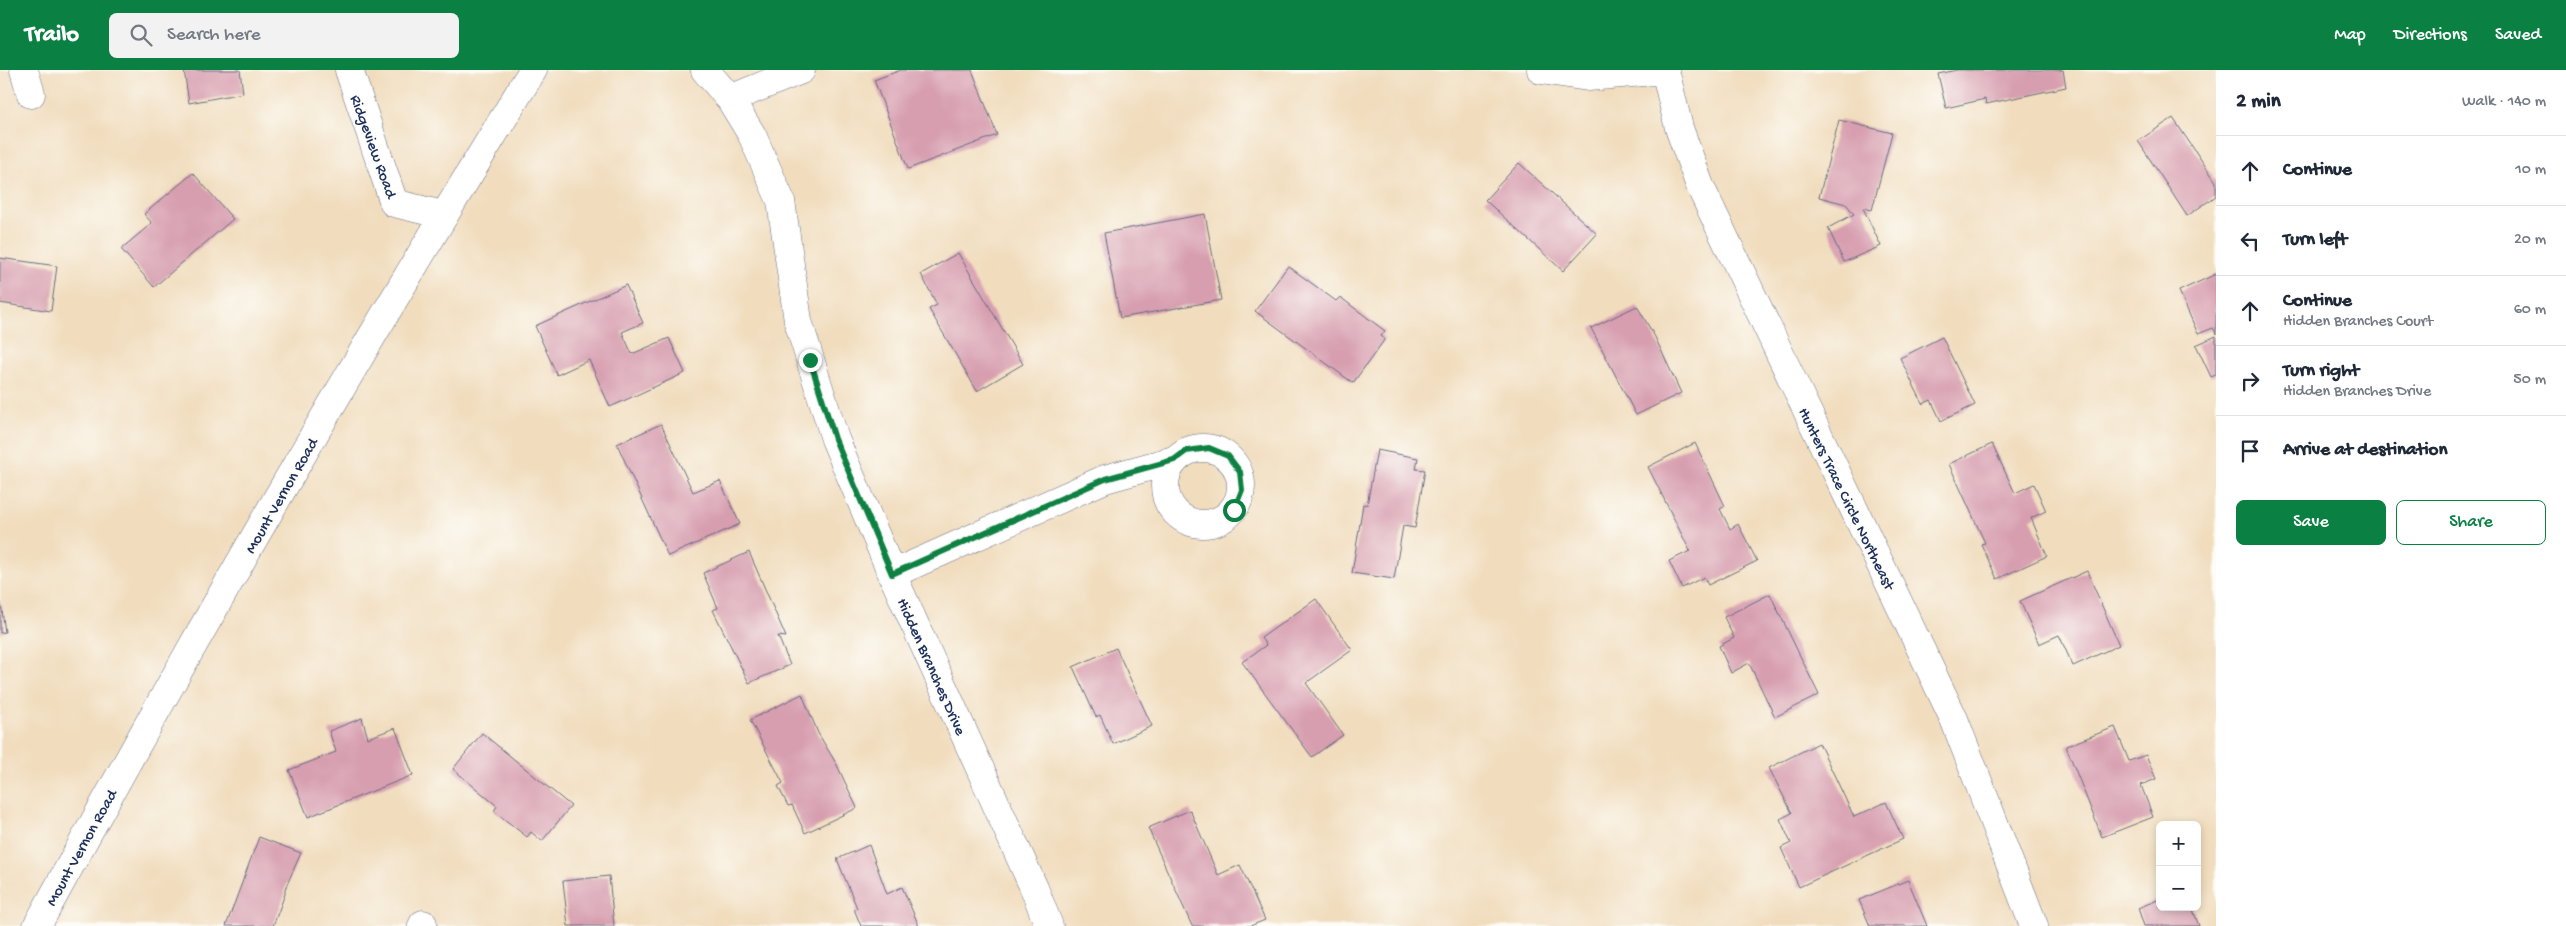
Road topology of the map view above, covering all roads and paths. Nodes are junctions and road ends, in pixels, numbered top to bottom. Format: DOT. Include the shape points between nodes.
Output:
graph roads {
  1 [pos="349,70"];
  2 [pos="533,70"];
  3 [pos="705,70"];
  4 [pos="801,70"];
  5 [pos="1541,70"];
  6 [pos="1665,70"];
  7 [pos="730,99"];
  8 [pos="443,215"];
  9 [pos="1174,460"];
  10 [pos="892,574"];
  11 [pos="37,926"];
  12 [pos="1049,926"];
  13 [pos="2034,926"];
  1 -- 8 [label="street, Ridgeview Road" via="394,203"];
  2 -- 8 [label="street, Mount Vernon Road"];
  3 -- 7 [label="street, Hidden Branches Drive"];
  4 -- 7 [label="street"];
  5 -- 6 [label="street" via="1588,77"];
  6 -- 13 [label="street, Hunters Trace Circle Northeast" via="1679,128 1700,186 1954,719"];
  7 -- 10 [label="street, Hidden Branches Drive" via="752,135 781,201 798,321 835,439"];
  8 -- 11 [label="street, Mount Vernon Road" via="162,696"];
  9 -- 10 [label="street" via="1105,479"];
  10 -- 12 [label="street, Hidden Branches Drive"];
}
